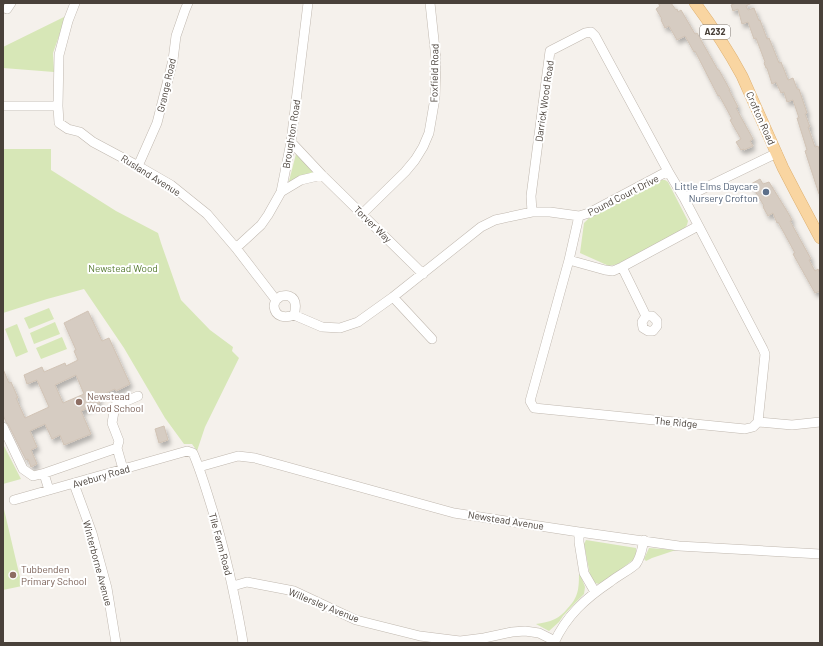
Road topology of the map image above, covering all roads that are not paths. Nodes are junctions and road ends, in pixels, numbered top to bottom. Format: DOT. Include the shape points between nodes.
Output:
graph roads {
  1 [pos="75,3"];
  2 [pos="188,3"];
  3 [pos="308,3"];
  4 [pos="430,3"];
  5 [pos="695,3"];
  6 [pos="3,106"];
  7 [pos="58,106"];
  8 [pos="291,142"];
  9 [pos="777,153"];
  10 [pos="138,166"];
  11 [pos="668,171"];
  12 [pos="322,175"];
  13 [pos="281,192"];
  14 [pos="684,198"];
  15 [pos="532,212"];
  16 [pos="362,214"];
  17 [pos="579,216"];
  18 [pos="698,226"];
  19 [pos="820,238"];
  20 [pos="236,248"];
  21 [pos="569,260"];
  22 [pos="622,267"];
  23 [pos="423,274"];
  24 [pos="393,297"];
  25 [pos="276,300"];
  26 [pos="294,314"];
  27 [pos="646,316"];
  28 [pos="432,339"];
  29 [pos="138,396"];
  30 [pos="758,422"];
  31 [pos="820,422"];
  32 [pos="3,427"];
  33 [pos="117,448"];
  34 [pos="187,451"];
  35 [pos="199,467"];
  36 [pos="123,469"];
  37 [pos="45,473"];
  38 [pos="74,484"];
  39 [pos="49,490"];
  40 [pos="14,500"];
  41 [pos="579,532"];
  42 [pos="644,540"];
  43 [pos="820,554"];
  44 [pos="233,586"];
  45 [pos="595,592"];
  46 [pos="419,639"];
  47 [pos="554,642"];
  48 [pos="116,643"];
  49 [pos="243,643"];
  1 -- 7 [label="street" via="59,55"];
  2 -- 10 [label="street, Grange Road" via="176,36 157,123"];
  3 -- 8 [label="street, Broughton Road"];
  4 -- 16 [label="street, Foxfield Road" via="436,60 435,98 429,133 415,160"];
  5 -- 9 [label="main road, Crofton Road / A232" via="738,69"];
  6 -- 7 [label="street"];
  7 -- 10 [label="street, Rusland Avenue" via="59,123 80,132 93,142"];
  8 -- 12 [label="street, Torver Way"];
  8 -- 13 [label="street, Broughton Road"];
  9 -- 14 [label="street"];
  9 -- 19 [label="main road, Crofton Road / A232"];
  10 -- 20 [label="street, Rusland Avenue" via="171,185 207,214"];
  11 -- 14 [label="street, Pound Court Drive"];
  11 -- 15 [label="street, Darrick Wood Road" via="595,36 591,32 585,33 550,51 531,196"];
  11 -- 17 [label="street, Pound Court Drive"];
  12 -- 13 [label="street" via="301,180"];
  12 -- 16 [label="street, Torver Way"];
  13 -- 20 [label="street, Broughton Road" via="261,225"];
  14 -- 18 [label="street, Pound Court Drive"];
  15 -- 17 [label="street, Rusland Avenue"];
  15 -- 23 [label="street, Rusland Avenue" via="495,220"];
  16 -- 23 [label="street, Torver Way"];
  17 -- 21 [label="street, Pound Court Drive"];
  18 -- 22 [label="street"];
  18 -- 30 [label="street" via="765,354"];
  20 -- 25 [label="street, Rusland Avenue"];
  21 -- 22 [label="street" via="605,270 614,271"];
  21 -- 30 [label="street, The Ridge" via="530,401 534,408 745,429 753,427"];
  22 -- 27 [label="street"];
  23 -- 24 [label="street, Rusland Avenue"];
  24 -- 26 [label="street, Rusland Avenue" via="358,322 340,328 322,327"];
  24 -- 28 [label="street"];
  25 -- 26 [label="street, Rusland Avenue" via="274,307 277,314 289,317"];
  25 -- 26 [label="street" via="281,296 289,296 295,301"];
  29 -- 33 [label="street" via="116,406 112,423 119,441"];
  30 -- 31 [label="street" via="792,425"];
  32 -- 37 [label="street" via="23,469 33,476"];
  33 -- 36 [label="street"];
  33 -- 37 [label="street"];
  34 -- 35 [label="street, Tile Farm Road" via="193,453"];
  34 -- 36 [label="street, Avebury Road"];
  35 -- 41 [label="street, Newstead Avenue" via="238,456 255,458 454,512"];
  35 -- 44 [label="street, Tile Farm Road"];
  36 -- 38 [label="street, Avebury Road"];
  37 -- 39 [label="street"];
  38 -- 39 [label="street, Avebury Road"];
  38 -- 48 [label="street, Winterborne Avenue" via="92,533 105,581"];
  39 -- 40 [label="street, Avebury Road"];
  41 -- 42 [label="street, Newstead Avenue"];
  41 -- 45 [label="street" via="584,573"];
  42 -- 43 [label="street, Newstead Avenue" via="679,546"];
  42 -- 45 [label="street" via="635,564"];
  44 -- 46 [label="street, Willersley Avenue" via="247,582 294,591 356,620"];
  44 -- 49 [label="street, Tile Farm Road"];
  45 -- 47 [label="street" via="568,619"];
  46 -- 47 [label="street, Willersley Avenue" via="460,641 525,631 539,633"];
}
